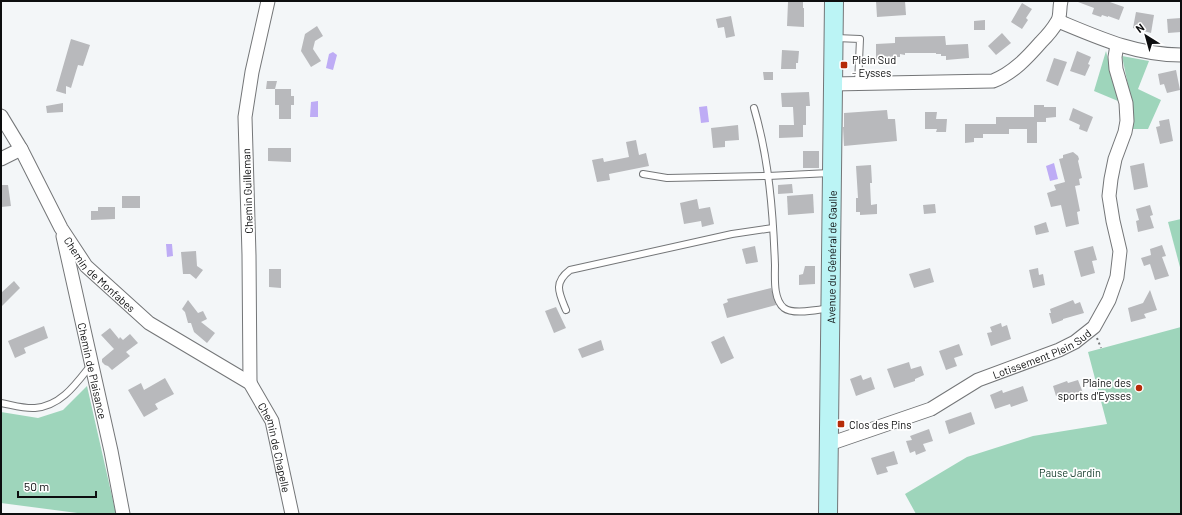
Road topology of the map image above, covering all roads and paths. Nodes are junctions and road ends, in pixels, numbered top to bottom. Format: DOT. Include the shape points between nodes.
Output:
graph roads {
  1 [pos="268,1"];
  2 [pos="834,1"];
  3 [pos="1061,1"];
  4 [pos="1058,21"];
  5 [pos="833,38"];
  6 [pos="1117,45"];
  7 [pos="1181,55"];
  8 [pos="832,84"];
  9 [pos="858,84"];
  10 [pos="754,108"];
  11 [pos="1,116"];
  12 [pos="21,149"];
  13 [pos="1,159"];
  14 [pos="832,173"];
  15 [pos="643,174"];
  16 [pos="768,176"];
  17 [pos="61,228"];
  18 [pos="773,228"];
  19 [pos="830,308"];
  20 [pos="566,310"];
  21 [pos="92,364"];
  22 [pos="250,383"];
  23 [pos="1,403"];
  24 [pos="829,444"];
  25 [pos="123,514"];
  26 [pos="292,514"];
  27 [pos="828,514"];
  1 -- 22 [label="street, Chemin Guilleman" via="245,117"];
  2 -- 5 [label="main road, Avenue du Général de Gaulle"];
  3 -- 4 [label="street"];
  4 -- 6 [label="street"];
  4 -- 9 [label="street" via="1027,59 1004,77 993,81"];
  5 -- 8 [label="main road, Avenue du Général de Gaulle"];
  5 -- 9 [label="lane" via="860,39"];
  6 -- 7 [label="street" via="1153,54"];
  6 -- 24 [label="street, Lotissement Plein Sud" via="1116,68 1126,102 1126,121 1125,132 1115,159 1109,196 1120,251 1117,277 1109,300 1094,327 1076,342 978,380 932,409"];
  8 -- 9 [label="street"];
  8 -- 14 [label="main road, Avenue du Général de Gaulle"];
  10 -- 16 [label="lane" via="760,127"];
  11 -- 12 [label="street, Chemin de Monfabes"];
  12 -- 13 [label="street"];
  12 -- 17 [label="street, Chemin de Monfabes"];
  14 -- 16 [label="lane"];
  14 -- 19 [label="main road, Avenue du Général de Gaulle"];
  15 -- 16 [label="lane" via="667,178"];
  16 -- 18 [label="lane"];
  17 -- 21 [label="street, Chemin de Plaisance"];
  17 -- 22 [label="street, Chemin de Monfabes" via="86,266 149,324"];
  18 -- 19 [label="lane" via="776,289 783,308 791,312"];
  18 -- 20 [label="lane" via="732,234 570,270 563,276 559,285 559,293"];
  19 -- 24 [label="main road, Avenue du Général de Gaulle"];
  21 -- 23 [label="lane" via="70,391 49,405 34,408"];
  21 -- 25 [label="street, Chemin de Plaisance"];
  22 -- 26 [label="street, Chemin de Chapelle" via="272,420"];
  24 -- 27 [label="main road, Avenue du Général de Gaulle"];
}
